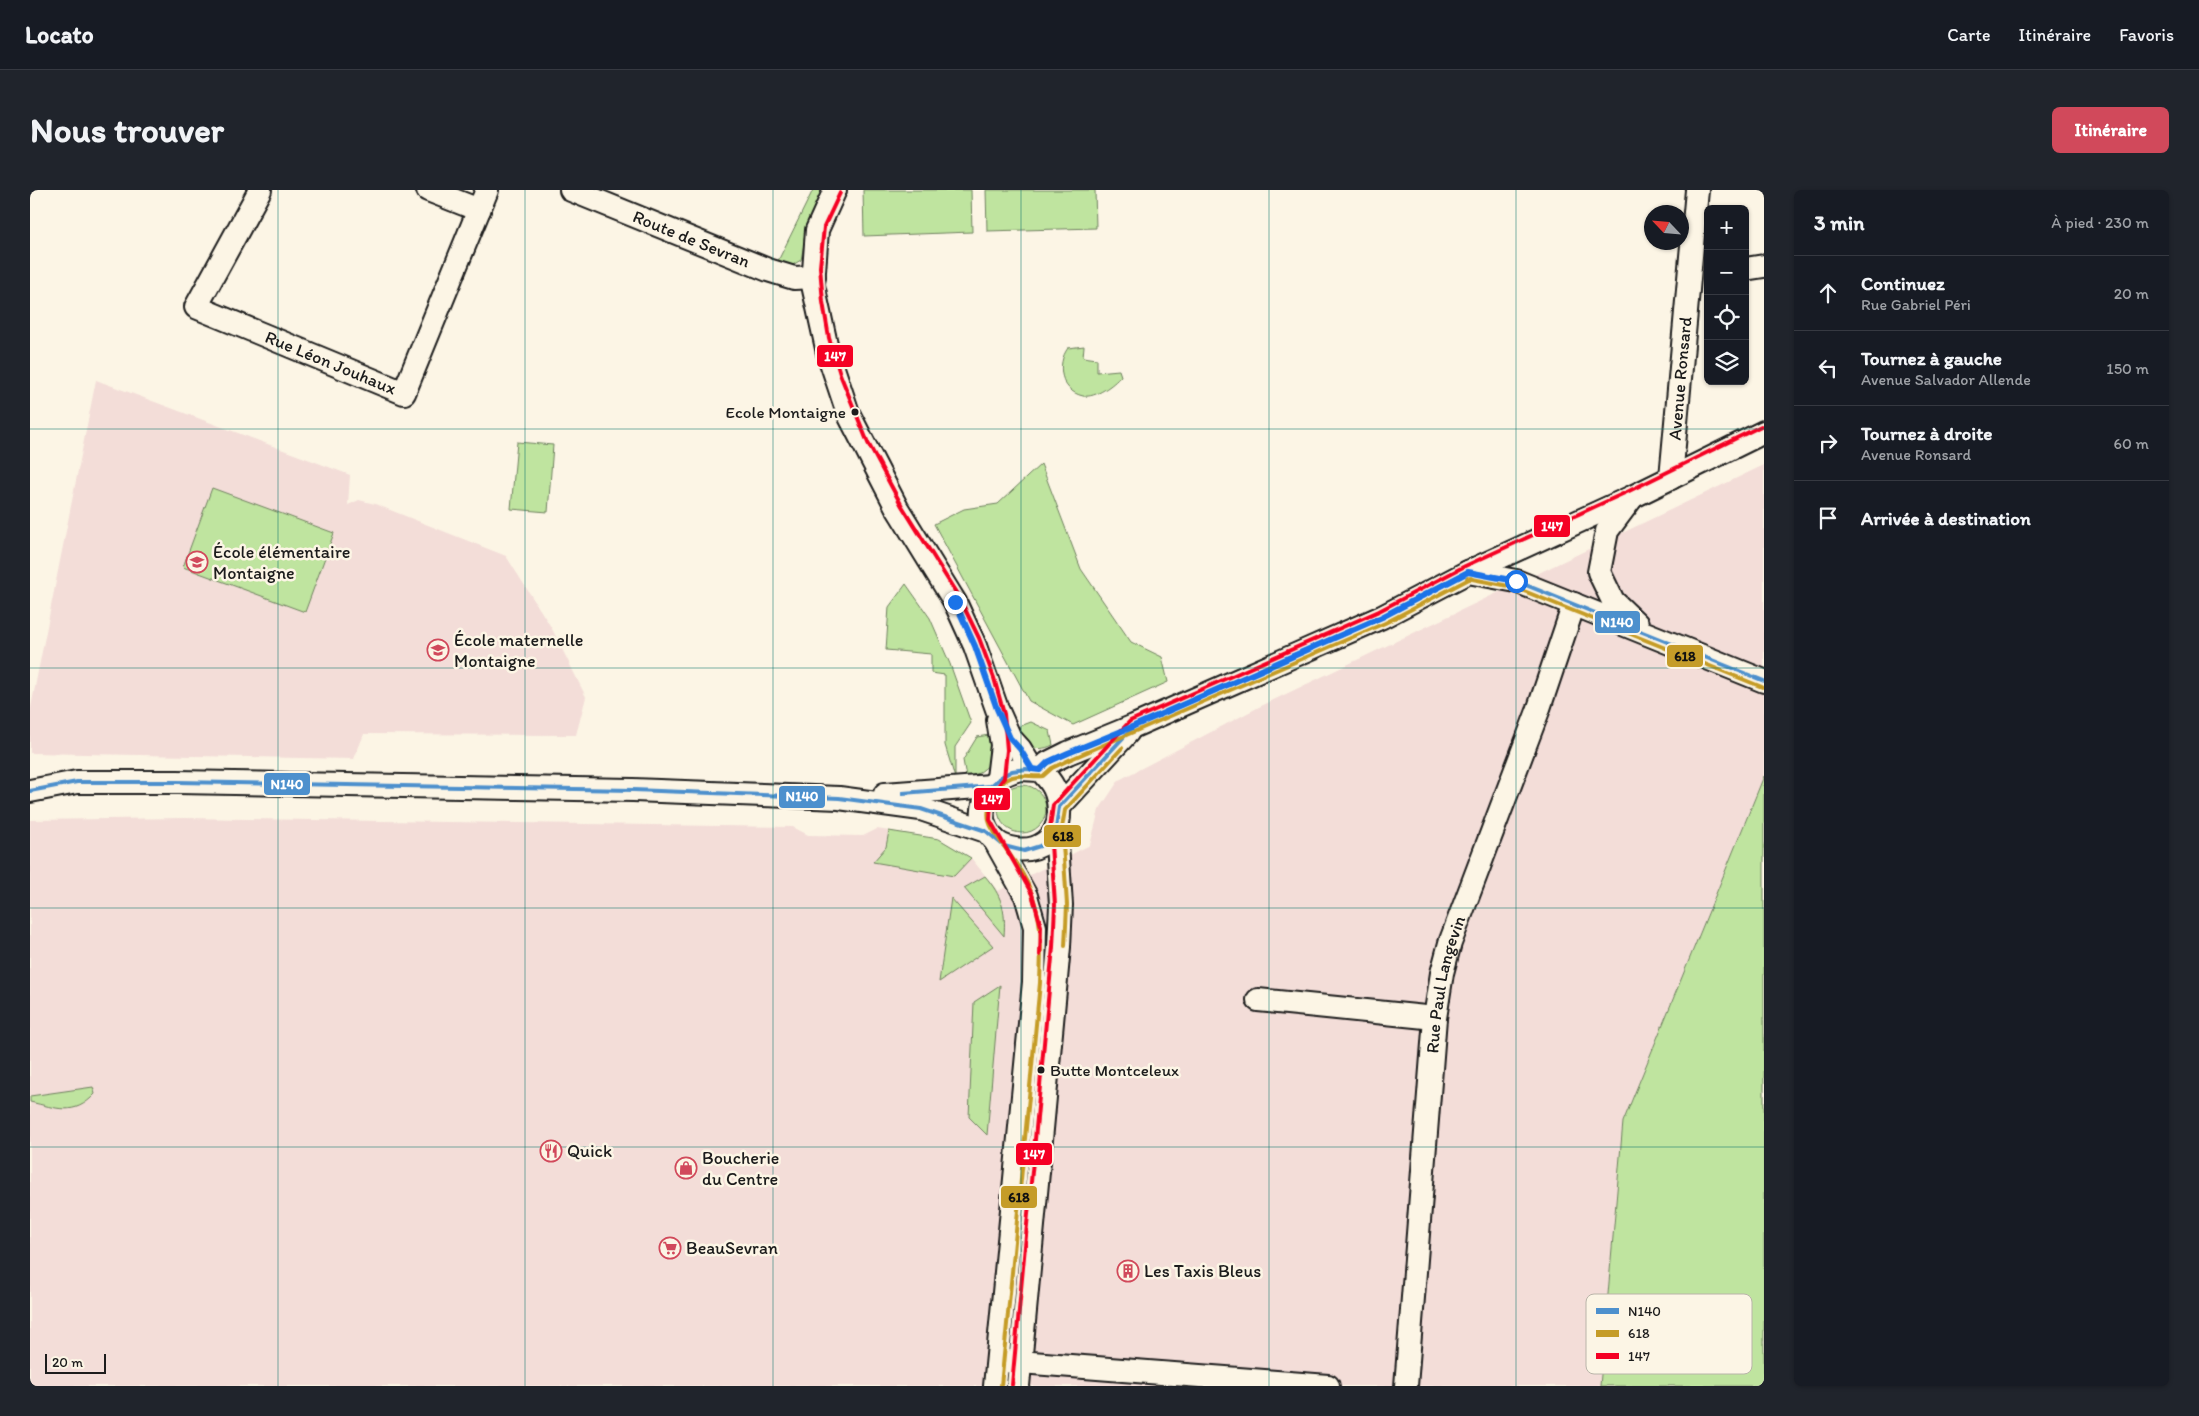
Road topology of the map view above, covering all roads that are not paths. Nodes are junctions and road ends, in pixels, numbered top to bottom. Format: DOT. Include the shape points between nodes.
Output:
graph roads {
  1 [pos="260,190"];
  2 [pos="428,190"];
  3 [pos="571,190"];
  4 [pos="835,190"];
  5 [pos="1697,190"];
  6 [pos="483,200"];
  7 [pos="1764,266"];
  8 [pos="1699,267"];
  9 [pos="1749,268"];
  10 [pos="814,277"];
  11 [pos="1764,432"];
  12 [pos="1671,478"];
  13 [pos="1632,497"];
  14 [pos="1468,572"];
  15 [pos="1574,604"];
  16 [pos="1647,633"];
  17 [pos="1764,681"];
  18 [pos="997,709"];
  19 [pos="1134,726"];
  20 [pos="1036,770"];
  21 [pos="994,782"];
  22 [pos="30,791"];
  23 [pos="839,798"];
  24 [pos="1057,818"];
  25 [pos="990,835"];
  26 [pos="1258,1000"];
  27 [pos="1435,1018"];
  28 [pos="998,1361"];
  29 [pos="1020,1362"];
  30 [pos="995,1386"];
  31 [pos="1018,1386"];
  32 [pos="1328,1386"];
  33 [pos="1406,1386"];
  1 -- 6 [label="street, Rue Léon Jouhaux" via="196,307 404,393"];
  2 -- 6 [label="street, Rue Léon Jouhaux"];
  3 -- 10 [label="street, Route de Sevran" via="768,270 794,278"];
  4 -- 10 [label="street" via="817,230"];
  5 -- 8 [label="street, Avenue Ronsard"];
  7 -- 9 [label="street"];
  8 -- 12 [label="street, Avenue Ronsard"];
  10 -- 18 [label="street" via="828,353 848,413 897,508 955,602 975,646"];
  11 -- 12 [label="street"];
  12 -- 13 [label="street"];
  13 -- 14 [label="street"];
  13 -- 16 [label="street" via="1607,531 1599,572 1612,601"];
  14 -- 15 [label="street" via="1516,581"];
  14 -- 19 [label="street" via="1382,617"];
  15 -- 16 [label="street"];
  15 -- 27 [label="street, Rue Paul Langevin" via="1538,711 1450,943"];
  16 -- 17 [label="street"];
  18 -- 20 [label="street" via="1010,738"];
  18 -- 21 [label="street" via="1002,745"];
  19 -- 20 [label="street" via="1061,756"];
  19 -- 24 [label="street"];
  20 -- 21 [label="street" via="1008,772"];
  20 -- 24 [label="street" via="1055,788"];
  21 -- 23 [label="street"];
  21 -- 25 [label="street" via="983,818"];
  22 -- 23 [label="street" via="77,782 177,782 633,790"];
  23 -- 25 [label="street" via="921,808"];
  24 -- 25 [label="street" via="1050,838 1040,846 1024,851 1004,846"];
  24 -- 29 [label="street" via="1061,906 1059,946"];
  25 -- 28 [label="street" via="1026,896 1035,926 1034,982"];
  26 -- 27 [label="street"];
  27 -- 33 [label="street, Rue Paul Langevin"];
  28 -- 29 [label="street"];
  28 -- 30 [label="street"];
  29 -- 31 [label="street"];
  29 -- 32 [label="street"];
}
